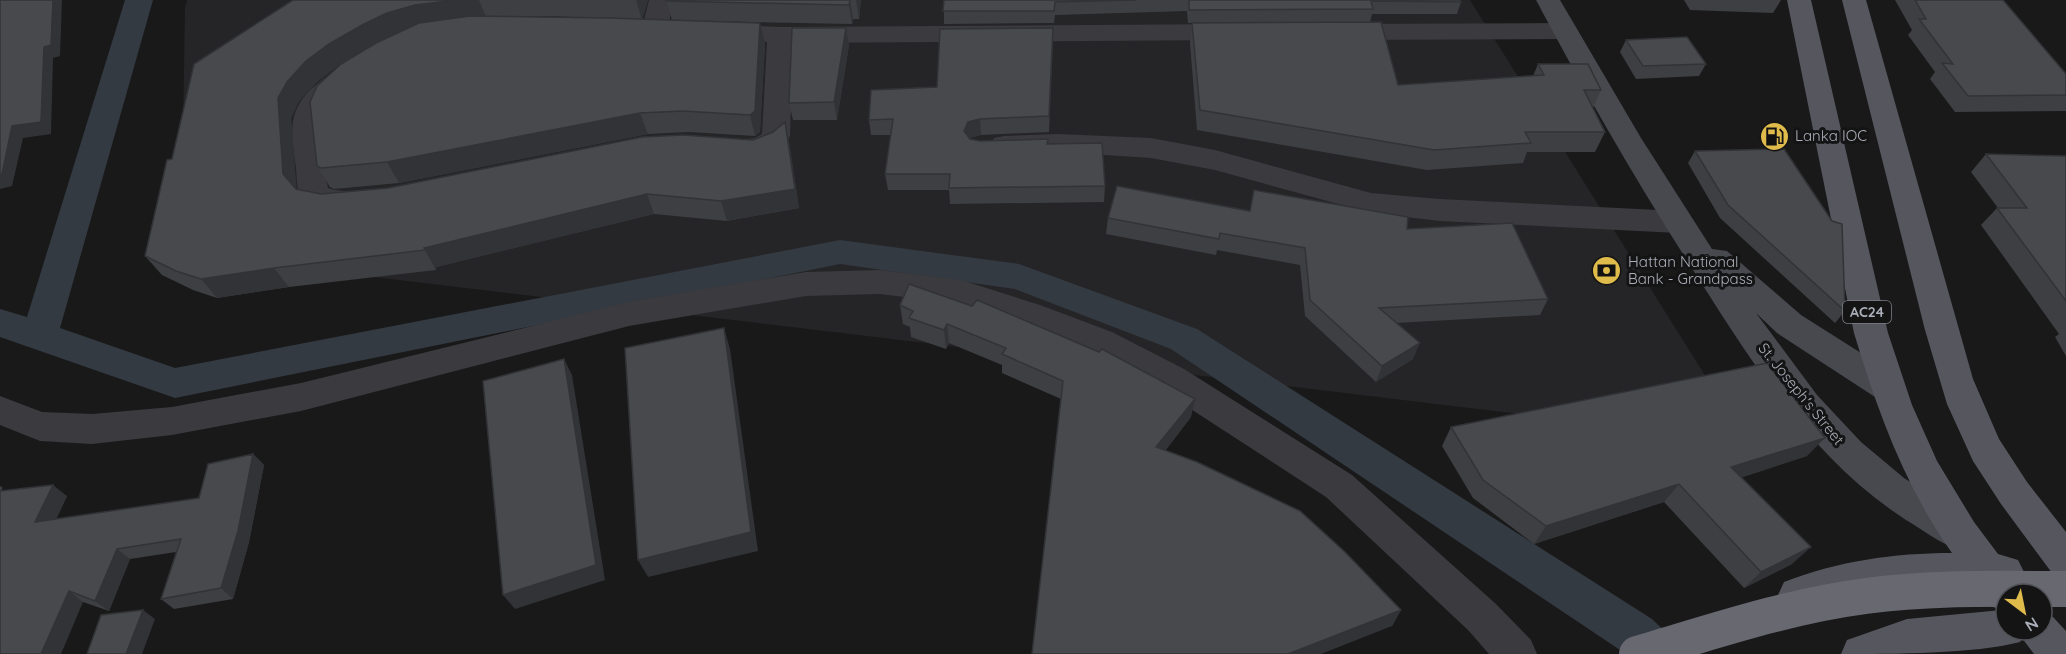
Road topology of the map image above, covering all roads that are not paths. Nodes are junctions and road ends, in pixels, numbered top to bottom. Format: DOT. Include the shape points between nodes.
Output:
graph roads {
  1 [pos="661,0"];
  2 [pos="1548,0"];
  3 [pos="1799,0"];
  4 [pos="1854,0"];
  5 [pos="1565,31"];
  6 [pos="1257,32"];
  7 [pos="1316,32"];
  8 [pos="780,35"];
  9 [pos="363,64"];
  10 [pos="719,146"];
  11 [pos="981,146"];
  12 [pos="376,198"];
  13 [pos="1678,222"];
  14 [pos="1887,387"];
  15 [pos="0,410"];
  16 [pos="1957,532"];
  17 [pos="2066,561"];
  18 [pos="2066,576"];
  19 [pos="1997,582"];
  20 [pos="2008,582"];
  21 [pos="1994,583"];
  22 [pos="2066,589"];
  23 [pos="1994,630"];
  24 [pos="2051,642"];
  25 [pos="1693,648"];
  26 [pos="1516,654"];
  27 [pos="1637,654"];
  28 [pos="1862,654"];
  29 [pos="2060,654"];
  1 -- 8 [label="street" via="657,24 668,30"];
  2 -- 5 [label="main road, St. Joseph's Street"];
  3 -- 14 [label="main road, AC24" via="1871,333"];
  4 -- 17 [label="main road" via="1932,302 1958,385 1986,449 2022,505"];
  5 -- 7 [label="street"];
  5 -- 13 [label="main road, St. Joseph's Street"];
  6 -- 8 [label="street"];
  8 -- 10 [label="street" via="776,136 757,148"];
  9 -- 12 [label="street" via="337,81 309,108 310,168 314,193 321,199"];
  11 -- 13 [label="street" via="1058,143 1151,148 1215,160 1371,203"];
  13 -- 14 [label="main road, St. Joseph's Street" via="1789,324"];
  13 -- 16 [label="main road, St. Joseph's Street" via="1781,375 1824,425 1887,487"];
  14 -- 16 [label="main road, AC24" via="1927,480"];
  15 -- 26 [label="street" via="40,426 82,429 172,421 301,397 629,314 806,284 880,282 961,292 1100,341 1172,380 1301,462 1347,494 1482,617"];
  16 -- 19 [label="main road, AC24"];
  18 -- 20 [label="main road"];
  21 -- 25 [label="main road" via="1897,572 1873,574 1800,594"];
  22 -- 27 [label="highway, bridge" via="1941,590 1857,597 1738,624"];
  23 -- 28 [label="main road" via="1907,638"];
  24 -- 29 [label="main road"];
}
